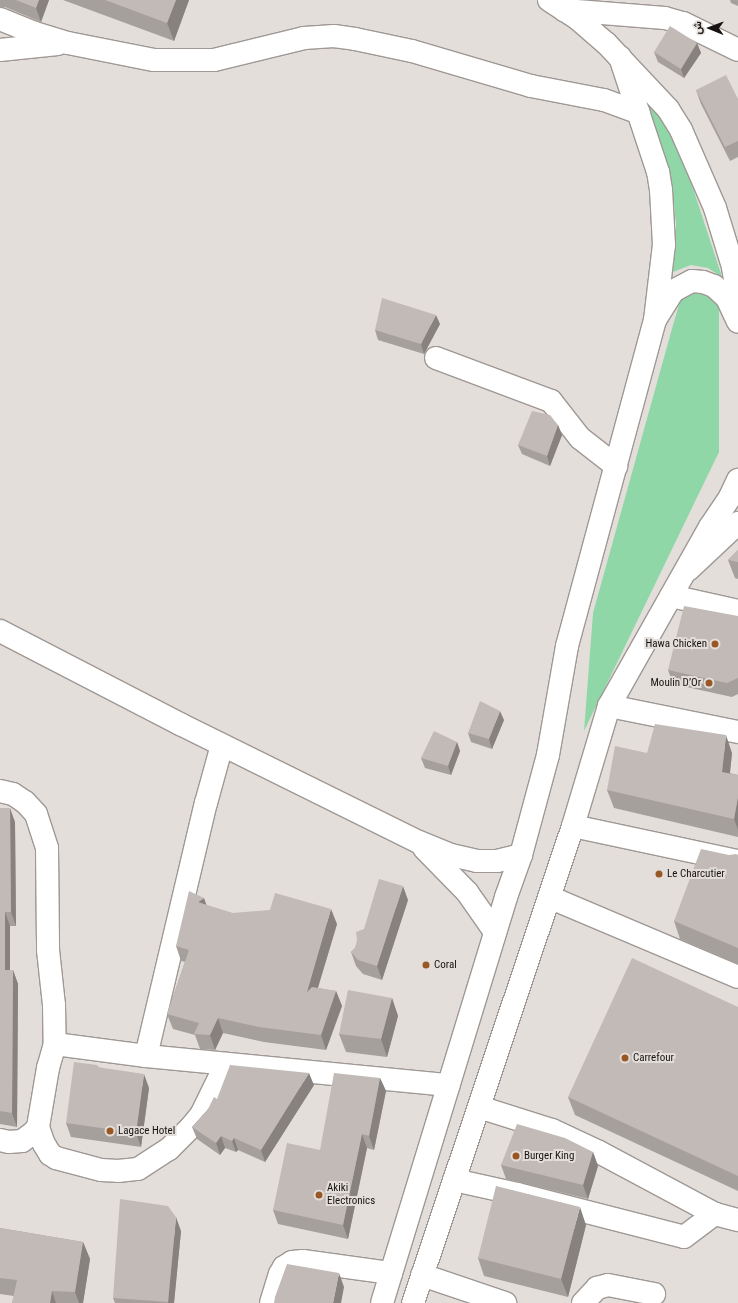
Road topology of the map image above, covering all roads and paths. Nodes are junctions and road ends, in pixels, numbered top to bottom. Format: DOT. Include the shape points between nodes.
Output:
graph roads {
  1 [pos="557,5"];
  2 [pos="0,19"];
  3 [pos="68,43"];
  4 [pos="0,50"];
  5 [pos="738,50"];
  6 [pos="620,57"];
  7 [pos="639,113"];
  8 [pos="738,300"];
  9 [pos="655,320"];
  10 [pos="738,322"];
  11 [pos="436,358"];
  12 [pos="616,466"];
  13 [pos="738,480"];
  14 [pos="738,523"];
  15 [pos="683,574"];
  16 [pos="671,596"];
  17 [pos="738,611"];
  18 [pos="0,631"];
  19 [pos="609,706"];
  20 [pos="738,732"];
  21 [pos="222,745"];
  22 [pos="0,791"];
  23 [pos="573,826"];
  24 [pos="420,842"];
  25 [pos="521,855"];
  26 [pos="738,861"];
  27 [pos="549,898"];
  28 [pos="495,932"];
  29 [pos="738,978"];
  30 [pos="55,1044"];
  31 [pos="146,1056"];
  32 [pos="226,1064"];
  33 [pos="449,1085"];
  34 [pos="479,1107"];
  35 [pos="38,1127"];
  36 [pos="0,1140"];
  37 [pos="454,1180"];
  38 [pos="715,1214"];
  39 [pos="738,1220"];
  40 [pos="391,1274"];
  41 [pos="422,1276"];
  42 [pos="654,1294"];
  43 [pos="271,1303"];
  44 [pos="382,1303"];
  45 [pos="413,1303"];
  46 [pos="505,1303"];
  47 [pos="583,1303"];
  1 -- 5 [label="main road" via="665,18 683,23"];
  1 -- 6 [label="main road" via="590,29"];
  2 -- 3 [label="main road"];
  3 -- 4 [label="main road"];
  3 -- 7 [label="main road" via="154,60 193,61 228,58 304,38 334,36 412,51 531,86 604,100"];
  6 -- 7 [label="main road"];
  6 -- 8 [label="main road" via="668,109 681,130 715,208 733,267"];
  7 -- 9 [label="main road" via="658,172 663,208 664,245"];
  9 -- 10 [label="main road" via="673,291 692,281 714,286 727,298"];
  9 -- 12 [label="main road"];
  11 -- 12 [label="main road" via="551,401 580,438"];
  12 -- 25 [label="main road" via="567,646 548,755"];
  13 -- 15 [label="main road"];
  14 -- 15 [label="main road"];
  15 -- 16 [label="main road"];
  16 -- 17 [label="main road"];
  16 -- 19 [label="main road"];
  18 -- 21 [label="main road"];
  19 -- 20 [label="main road"];
  19 -- 23 [label="main road"];
  21 -- 24 [label="main road"];
  21 -- 31 [label="main road"];
  22 -- 30 [label="main road" via="13,794 36,814 47,848 48,950"];
  23 -- 26 [label="main road"];
  23 -- 27 [label="main road"];
  24 -- 25 [label="main road" via="477,861 497,861"];
  24 -- 28 [label="main road" via="467,892"];
  25 -- 28 [label="main road"];
  27 -- 29 [label="main road"];
  27 -- 34 [label="main road"];
  28 -- 33 [label="main road"];
  30 -- 31 [label="main road"];
  30 -- 35 [label="main road" via="48,1068"];
  31 -- 32 [label="main road"];
  32 -- 33 [label="main road"];
  32 -- 35 [label="main road" via="201,1115 192,1126 169,1149 138,1169 101,1170 56,1158 44,1144"];
  33 -- 40 [label="main road"];
  34 -- 37 [label="main road"];
  34 -- 38 [label="main road" via="552,1130"];
  35 -- 36 [label="main road" via="22,1141"];
  37 -- 38 [label="main road" via="684,1237"];
  37 -- 41 [label="main road"];
  38 -- 39 [label="main road"];
  40 -- 43 [label="main road" via="303,1261 292,1262 284,1267 280,1274"];
  40 -- 44 [label="main road"];
  41 -- 45 [label="main road"];
  41 -- 46 [label="main road"];
  42 -- 47 [label="main road" via="608,1285 597,1288"];
}
